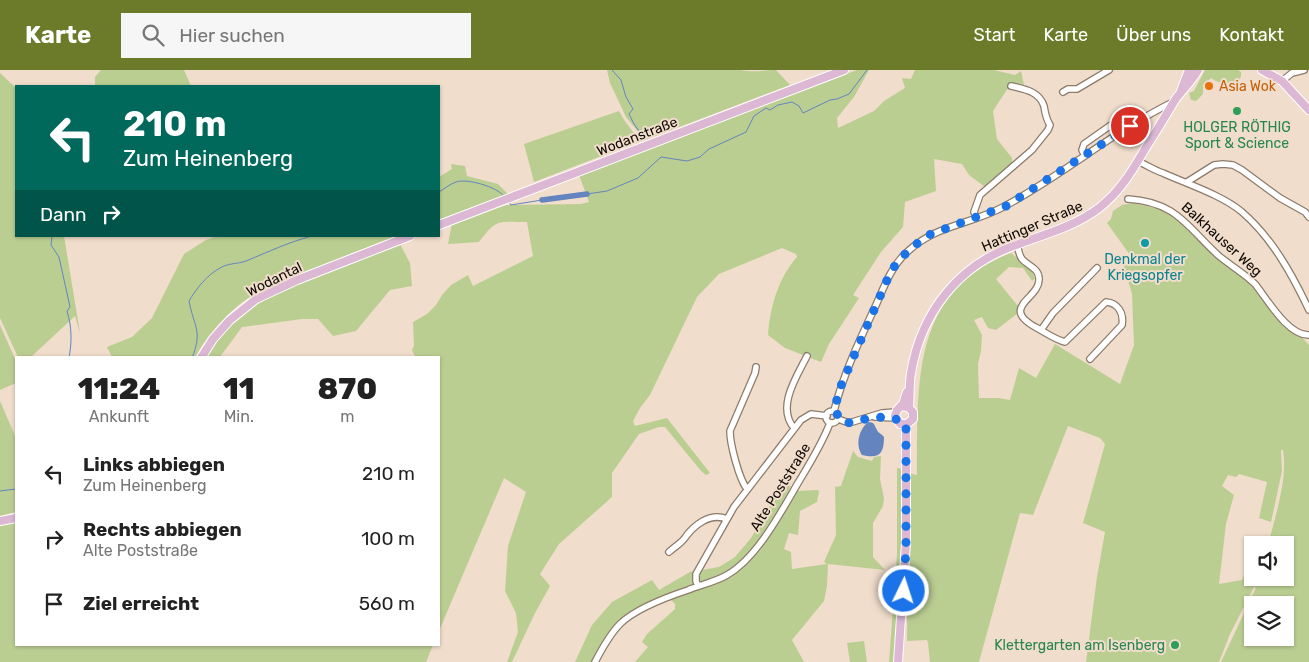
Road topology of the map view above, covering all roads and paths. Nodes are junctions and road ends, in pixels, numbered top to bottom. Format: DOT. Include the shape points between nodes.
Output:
graph roads {
  1 [pos="844,70"];
  2 [pos="1109,70"];
  3 [pos="1189,70"];
  4 [pos="1198,70"];
  5 [pos="1262,70"];
  6 [pos="1304,70"];
  7 [pos="1282,81"];
  8 [pos="1011,86"];
  9 [pos="1063,92"];
  10 [pos="1180,93"];
  11 [pos="1175,101"];
  12 [pos="1309,110"];
  13 [pos="1111,125"];
  14 [pos="1085,156"];
  15 [pos="1138,162"];
  16 [pos="1186,182"];
  17 [pos="1128,199"];
  18 [pos="976,217"];
  19 [pos="1309,217"];
  20 [pos="440,225"];
  21 [pos="407,237"];
  22 [pos="1017,244"];
  23 [pos="1097,268"];
  24 [pos="1309,310"];
  25 [pos="1041,330"];
  26 [pos="1309,335"];
  27 [pos="202,356"];
  28 [pos="807,356"];
  29 [pos="1090,360"];
  30 [pos="756,367"];
  31 [pos="834,411"];
  32 [pos="900,411"];
  33 [pos="827,416"];
  34 [pos="838,419"];
  35 [pos="830,423"];
  36 [pos="906,425"];
  37 [pos="794,428"];
  38 [pos="747,489"];
  39 [pos="15,518"];
  40 [pos="727,519"];
  41 [pos="0,522"];
  42 [pos="668,552"];
  43 [pos="698,586"];
  44 [pos="595,662"];
  45 [pos="898,662"];
  1 -- 20 [label="main road, Wodanstraße"];
  2 -- 9 [label="street" via="1077,89 1068,88"];
  3 -- 10 [label="main road, Hattinger Straße"];
  4 -- 10 [label="main road, Hattinger Straße"];
  5 -- 7 [label="main road"];
  6 -- 7 [label="street"];
  7 -- 12 [label="main road"];
  8 -- 18 [label="street" via="1027,90 1039,98 1050,125 1032,150 980,195 974,212"];
  10 -- 11 [label="main road, Hattinger Straße"];
  11 -- 14 [label="street"];
  11 -- 15 [label="main road, Hattinger Straße"];
  13 -- 14 [label="street" via="1084,144"];
  14 -- 18 [label="street" via="1006,206"];
  15 -- 16 [label="street, Balkhauser Weg"];
  15 -- 22 [label="main road, Hattinger Straße" via="1122,186 1088,216 1061,230"];
  16 -- 19 [label="street, Balkhauser Weg" via="1214,166 1233,165"];
  16 -- 24 [label="street, Balkhauser Weg" via="1240,211 1261,230 1278,253"];
  17 -- 26 [label="street, Balkhauser Weg" via="1161,206 1177,215 1218,255 1249,278 1294,330"];
  18 -- 31 [label="street" via="926,236 894,267 840,388"];
  21 -- 27 [label="main road, Wodantal" via="272,290 248,304 224,326"];
  22 -- 25 [label="street" via="1023,260 1036,271 1040,280 1036,290 1023,304 1022,316"];
  22 -- 32 [label="main road, Hattinger Straße" via="975,265 941,299 920,336 909,387"];
  23 -- 25 [label="street"];
  25 -- 29 [label="street" via="1067,342 1101,306 1106,302 1114,304 1122,315 1122,324"];
  28 -- 37 [label="street" via="787,402"];
  30 -- 38 [label="street" via="730,431 739,472"];
  31 -- 33 [label="street" via="828,412"];
  31 -- 34 [label="street"];
  32 -- 34 [label="street" via="850,423"];
  32 -- 36 [label="main road" via="900,424"];
  32 -- 36 [label="main road, Hattinger Straße" via="913,412 914,417"];
  33 -- 35 [label="street"];
  33 -- 37 [label="street" via="811,414"];
  34 -- 35 [label="street"];
  35 -- 43 [label="street, Alte Poststraße" via="824,440 759,544 726,576"];
  36 -- 45 [label="main road" via="906,544"];
  37 -- 38 [label="street"];
  38 -- 40 [label="street"];
  39 -- 41 [label="main road"];
  40 -- 42 [label="street" via="716,516 702,522"];
  40 -- 43 [label="street" via="696,574"];
  43 -- 44 [label="street, Alte Poststraße" via="642,610 622,623"];
}
